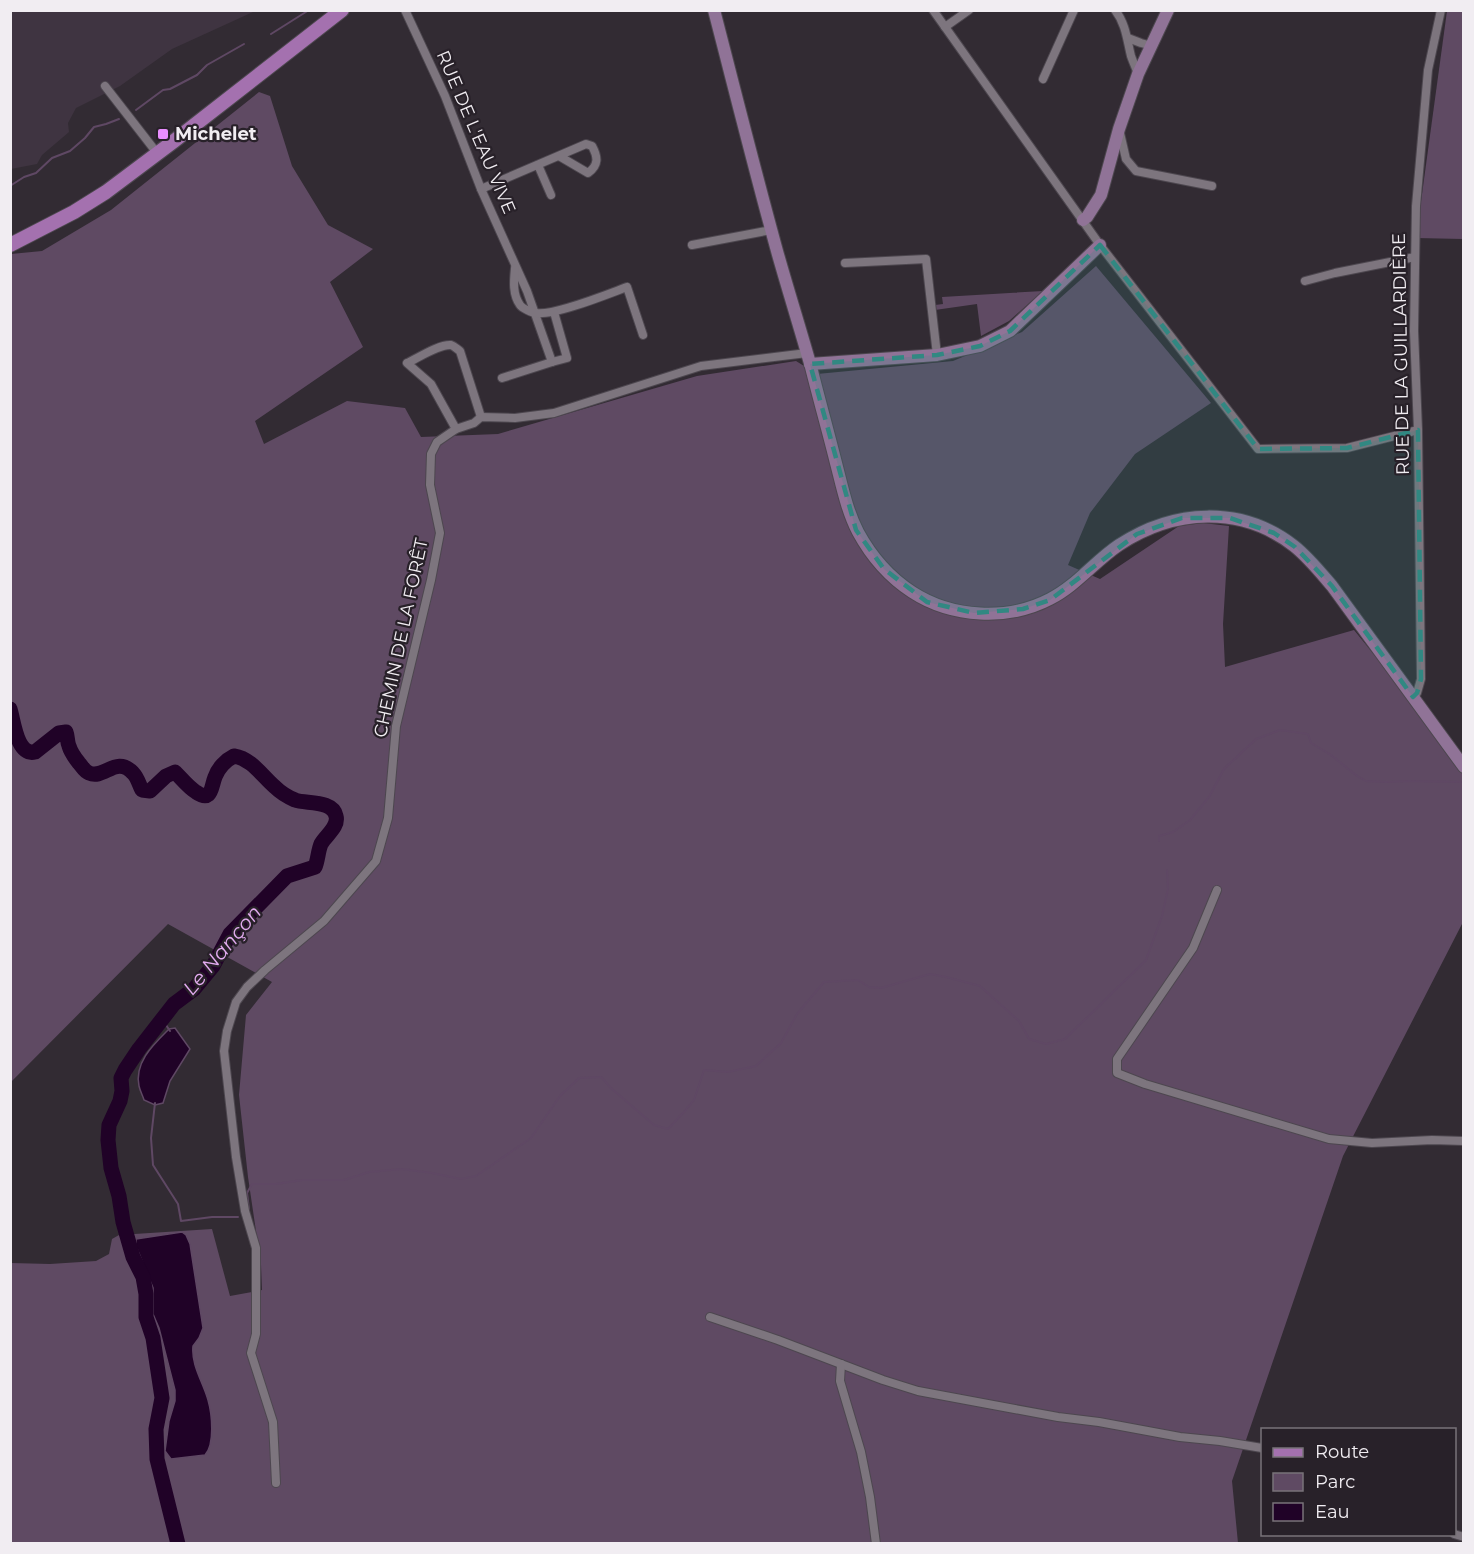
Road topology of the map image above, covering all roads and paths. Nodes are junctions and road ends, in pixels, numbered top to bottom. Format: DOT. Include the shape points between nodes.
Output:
graph roads {
  1 [pos="342,10"];
  2 [pos="405,10"];
  3 [pos="714,10"];
  4 [pos="933,10"];
  5 [pos="969,10"];
  6 [pos="1074,10"];
  7 [pos="1115,10"];
  8 [pos="1168,10"];
  9 [pos="1441,10"];
  10 [pos="945,27"];
  11 [pos="1128,38"];
  12 [pos="1152,46"];
  13 [pos="1138,74"];
  14 [pos="1043,78"];
  15 [pos="105,86"];
  16 [pos="1119,129"];
  17 [pos="157,153"];
  18 [pos="559,156"];
  19 [pos="538,165"];
  20 [pos="1212,186"];
  21 [pos="481,189"];
  22 [pos="551,195"];
  23 [pos="1083,220"];
  24 [pos="771,230"];
  25 [pos="10,245"];
  26 [pos="692,245"];
  27 [pos="1100,245"];
  28 [pos="1415,257"];
  29 [pos="845,263"];
  30 [pos="1305,281"];
  31 [pos="554,312"];
  32 [pos="536,314"];
  33 [pos="644,334"];
  34 [pos="937,355"];
  35 [pos="808,358"];
  36 [pos="552,362"];
  37 [pos="502,378"];
  38 [pos="481,417"];
  39 [pos="456,429"];
  40 [pos="1418,430"];
  41 [pos="1413,697"];
  42 [pos="1464,767"];
  43 [pos="1217,890"];
  44 [pos="1464,1141"];
  45 [pos="710,1317"];
  46 [pos="841,1364"];
  47 [pos="1261,1448"];
  48 [pos="276,1483"];
  49 [pos="876,1544"];
  1 -- 17 [label="main road"];
  2 -- 21 [label="street, RUE DE L'EAU VIVE" via="445,96"];
  3 -- 24 [label="main road"];
  4 -- 10 [label="street"];
  5 -- 10 [label="street"];
  6 -- 14 [label="street"];
  7 -- 11 [label="street"];
  8 -- 12 [label="main road"];
  9 -- 28 [label="street, RUE DE LA GUILLARDIÈRE" via="1428,70"];
  10 -- 23 [label="street"];
  11 -- 12 [label="street"];
  11 -- 13 [label="street"];
  12 -- 13 [label="main road"];
  13 -- 16 [label="main road"];
  15 -- 17 [label="street"];
  16 -- 20 [label="street" via="1126,159 1136,171"];
  16 -- 23 [label="main road" via="1101,195"];
  17 -- 25 [label="main road" via="106,192"];
  18 -- 19 [label="street"];
  19 -- 21 [label="street"];
  19 -- 22 [label="street"];
  21 -- 32 [label="street, RUE DE L'EAU VIVE"];
  23 -- 27 [label="street"];
  24 -- 26 [label="street"];
  24 -- 35 [label="main road"];
  27 -- 34 [label="main road" via="1010,331 980,346"];
  27 -- 40 [label="street" via="1258,449 1347,448"];
  28 -- 30 [label="street"];
  28 -- 40 [label="street, RUE DE LA GUILLARDIÈRE"];
  29 -- 34 [label="street" via="926,260"];
  31 -- 32 [label="street"];
  31 -- 33 [label="street" via="627,287"];
  31 -- 36 [label="street" via="567,358"];
  32 -- 36 [label="street, RUE DE L'EAU VIVE"];
  34 -- 35 [label="main road"];
  35 -- 38 [label="street, CHEMIN DE LA FORÊT" via="701,366 554,413"];
  35 -- 41 [label="main road" via="856,530 884,569 927,602 974,613 1023,609 1050,600 1116,547 1162,523 1207,516 1230,518 1274,533 1315,566"];
  36 -- 37 [label="street"];
  38 -- 39 [label="street, CHEMIN DE LA FORÊT"];
  38 -- 39 [label="street" via="457,348 439,348 407,363 431,384"];
  39 -- 48 [label="street, CHEMIN DE LA FORÊT" via="437,442 431,454 430,484 440,533 396,726 388,818 376,861 324,921 248,987 236,1002 227,1031 224,1051 236,1157 256,1248 256,1334 251,1353 273,1422"];
  40 -- 41 [label="street, RUE DE LA GUILLARDIÈRE" via="1421,680"];
  41 -- 42 [label="main road"];
  43 -- 44 [label="street" via="1193,948 1117,1059 1117,1073 1329,1139 1372,1143"];
  45 -- 46 [label="street"];
  46 -- 47 [label="street" via="918,1391"];
  46 -- 49 [label="street" via="840,1381 861,1452"];
}
